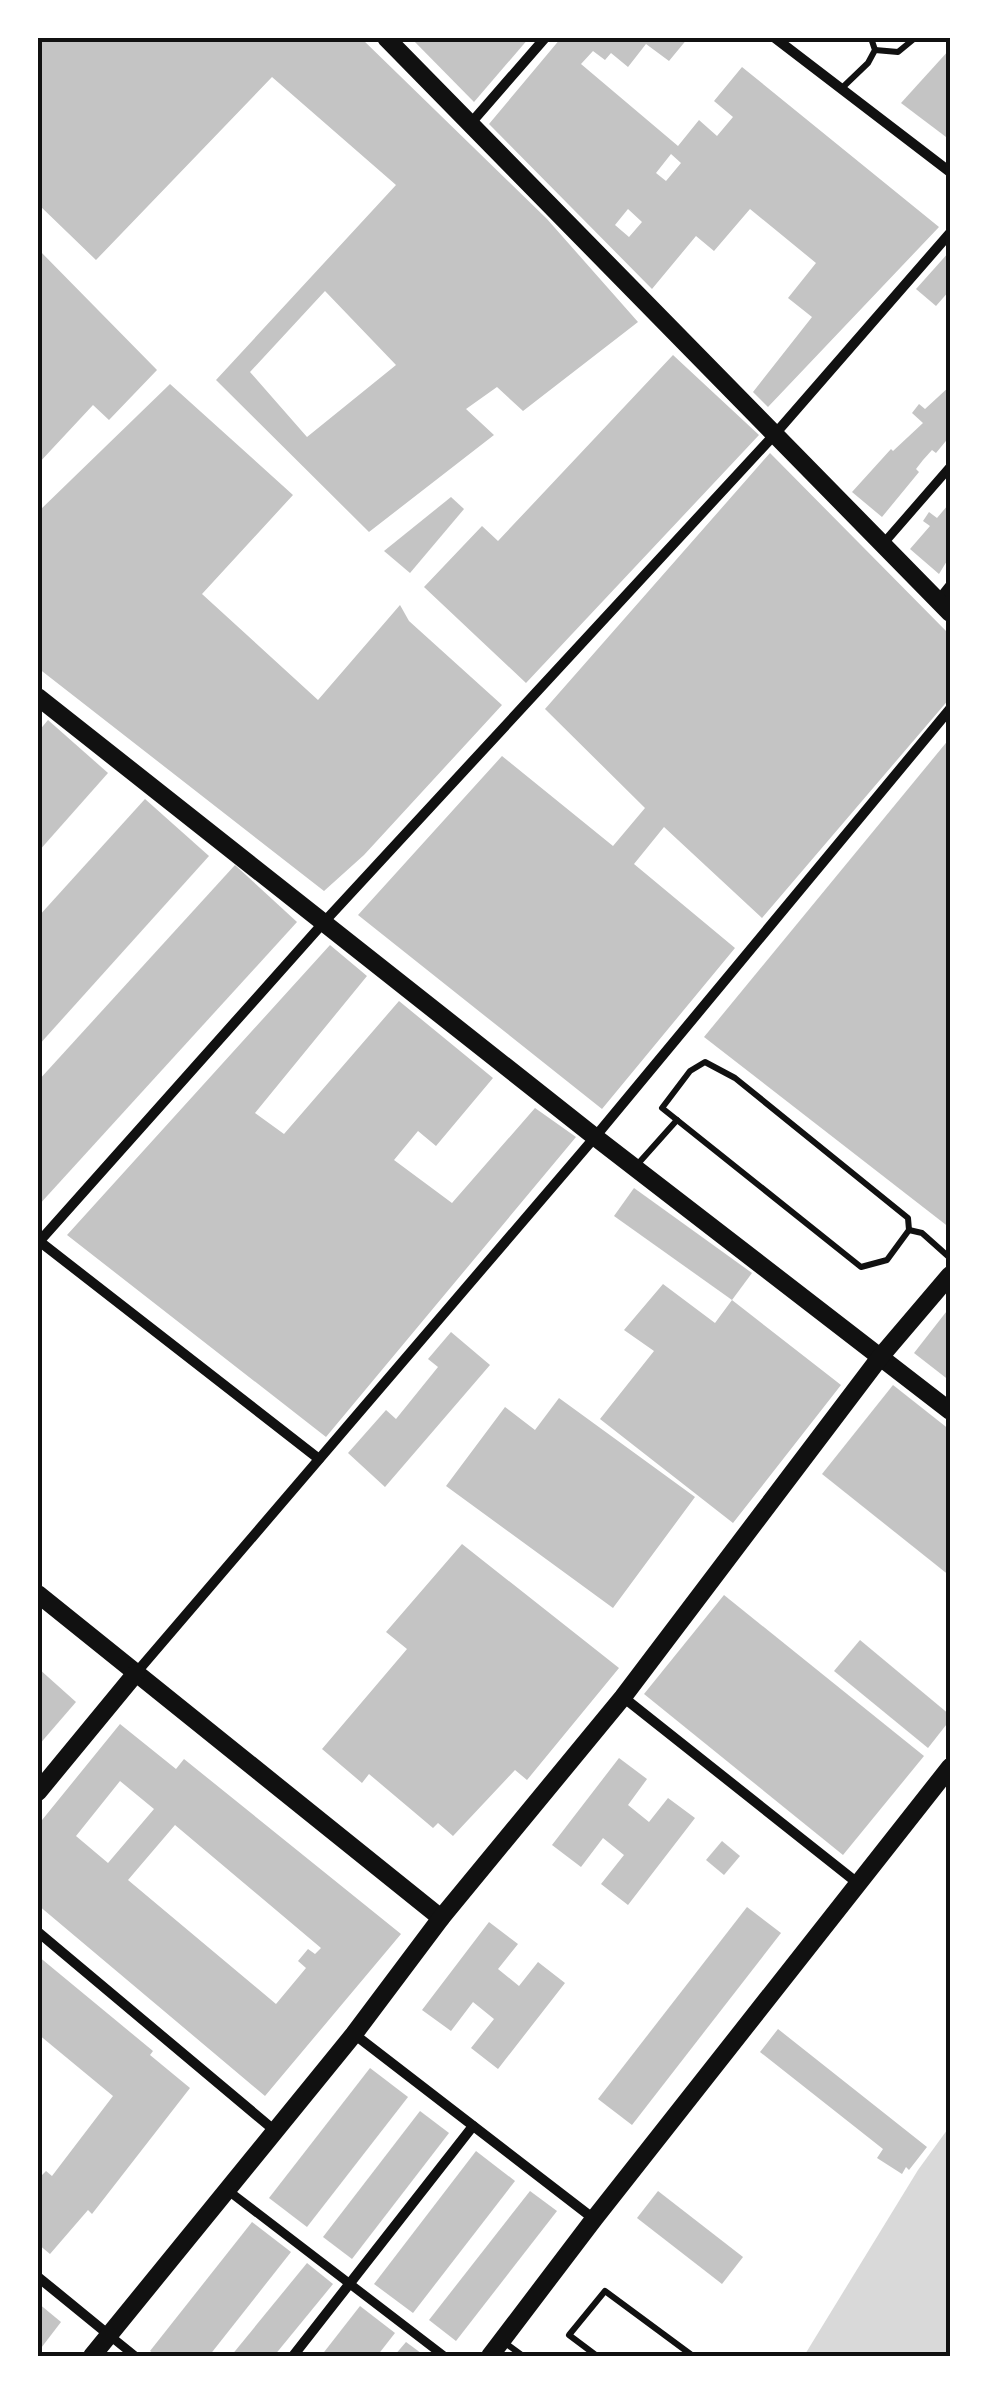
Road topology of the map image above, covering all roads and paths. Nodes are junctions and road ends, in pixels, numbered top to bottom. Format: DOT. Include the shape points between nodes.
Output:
graph roads {
  1 [pos="386,38"];
  2 [pos="545,38"];
  3 [pos="776,38"];
  4 [pos="872,38"];
  5 [pos="915,38"];
  6 [pos="875,50"];
  7 [pos="842,86"];
  8 [pos="471,123"];
  9 [pos="950,172"];
  10 [pos="950,233"];
  11 [pos="774,434"];
  12 [pos="950,467"];
  13 [pos="883,544"];
  14 [pos="950,584"];
  15 [pos="944,606"];
  16 [pos="38,697"];
  17 [pos="950,709"];
  18 [pos="325,920"];
  19 [pos="677,1120"];
  20 [pos="596,1137"];
  21 [pos="635,1167"];
  22 [pos="909,1230"];
  23 [pos="38,1242"];
  24 [pos="950,1258"];
  25 [pos="950,1274"];
  26 [pos="882,1356"];
  27 [pos="950,1411"];
  28 [pos="319,1459"];
  29 [pos="38,1594"];
  30 [pos="136,1673"];
  31 [pos="623,1697"];
  32 [pos="950,1767"];
  33 [pos="38,1792"];
  34 [pos="860,1884"];
  35 [pos="441,1918"];
  36 [pos="38,1932"];
  37 [pos="354,2034"];
  38 [pos="473,2126"];
  39 [pos="274,2130"];
  40 [pos="226,2190"];
  41 [pos="594,2219"];
  42 [pos="38,2277"];
  43 [pos="350,2284"];
  44 [pos="109,2336"];
  45 [pos="502,2340"];
  46 [pos="92,2356"];
  47 [pos="135,2356"];
  48 [pos="293,2356"];
  49 [pos="444,2356"];
  50 [pos="490,2356"];
  51 [pos="523,2356"];
  52 [pos="597,2356"];
  53 [pos="694,2356"];
  1 -- 8 [label="street"];
  2 -- 8 [label="street"];
  3 -- 7 [label="street"];
  4 -- 6 [label="lane"];
  5 -- 6 [label="lane" via="898,52"];
  6 -- 7 [label="lane"];
  7 -- 9 [label="street"];
  8 -- 11 [label="street"];
  10 -- 11 [label="street"];
  11 -- 13 [label="street"];
  11 -- 18 [label="street"];
  12 -- 13 [label="street"];
  13 -- 15 [label="street"];
  14 -- 15 [label="street"];
  16 -- 18 [label="street"];
  17 -- 20 [label="street"];
  18 -- 20 [label="street"];
  18 -- 23 [label="street"];
  19 -- 21 [label="lane"];
  19 -- 22 [label="lane" via="861,1267 887,1260"];
  19 -- 22 [label="lane" via="662,1108 705,1062 735,1078 908,1218"];
  20 -- 21 [label="street"];
  20 -- 28 [label="street"];
  21 -- 26 [label="street"];
  22 -- 24 [label="lane" via="922,1232"];
  23 -- 28 [label="street"];
  25 -- 26 [label="street"];
  26 -- 27 [label="street"];
  26 -- 31 [label="street"];
  28 -- 30 [label="street"];
  29 -- 30 [label="street"];
  30 -- 33 [label="street"];
  30 -- 35 [label="street"];
  31 -- 34 [label="street"];
  31 -- 35 [label="street"];
  32 -- 34 [label="street"];
  34 -- 41 [label="street"];
  35 -- 37 [label="street"];
  36 -- 39 [label="street"];
  37 -- 38 [label="street"];
  37 -- 39 [label="street"];
  38 -- 41 [label="street"];
  38 -- 43 [label="street"];
  39 -- 40 [label="street"];
  40 -- 43 [label="street"];
  40 -- 44 [label="street"];
  41 -- 45 [label="street"];
  42 -- 44 [label="street"];
  43 -- 48 [label="street"];
  43 -- 49 [label="street"];
  44 -- 46 [label="street"];
  44 -- 47 [label="street"];
  45 -- 50 [label="street"];
  45 -- 51 [label="lane"];
  52 -- 53 [label="lane" via="569,2336 605,2291"];
}
